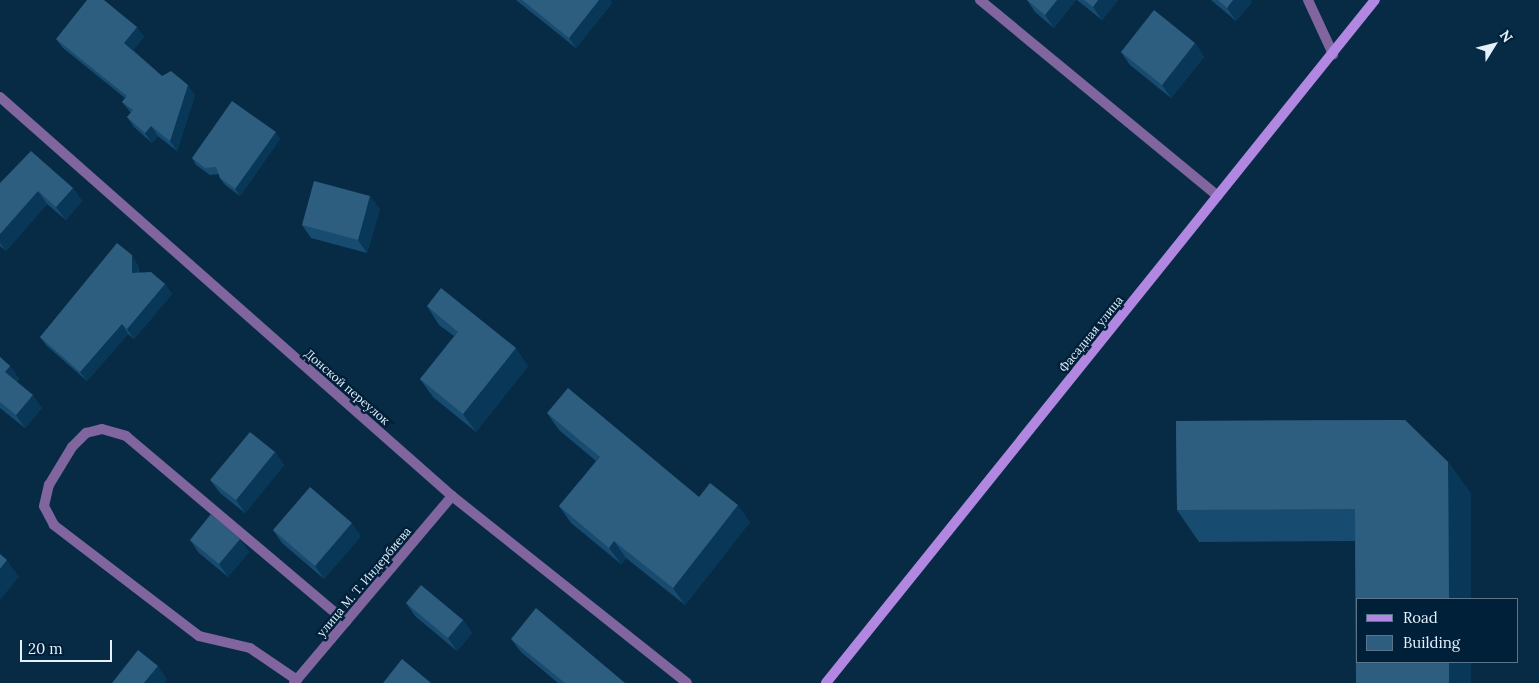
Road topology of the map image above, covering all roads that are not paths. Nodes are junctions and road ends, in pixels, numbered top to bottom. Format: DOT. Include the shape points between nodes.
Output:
graph roads {
  1 [pos="980,0"];
  2 [pos="1308,0"];
  3 [pos="1375,0"];
  4 [pos="1332,54"];
  5 [pos="0,97"];
  6 [pos="1218,196"];
  7 [pos="452,496"];
  8 [pos="346,622"];
  9 [pos="296,681"];
  10 [pos="687,683"];
  11 [pos="826,683"];
  1 -- 6 [label="street"];
  2 -- 4 [label="street"];
  3 -- 4 [label="street, Фасадная улица"];
  4 -- 6 [label="street, Фасадная улица"];
  5 -- 7 [label="street, Донской переулок"];
  6 -- 11 [label="street, Фасадная улица"];
  7 -- 8 [label="street, улица М. Т. Индербиева"];
  7 -- 10 [label="street, Донской переулок"];
  8 -- 9 [label="street, улица М. Т. Индербиева"];
  8 -- 9 [label="street" via="126,436 102,430 86,433 72,447 49,485 44,506 54,525 199,636 250,648"];
}
